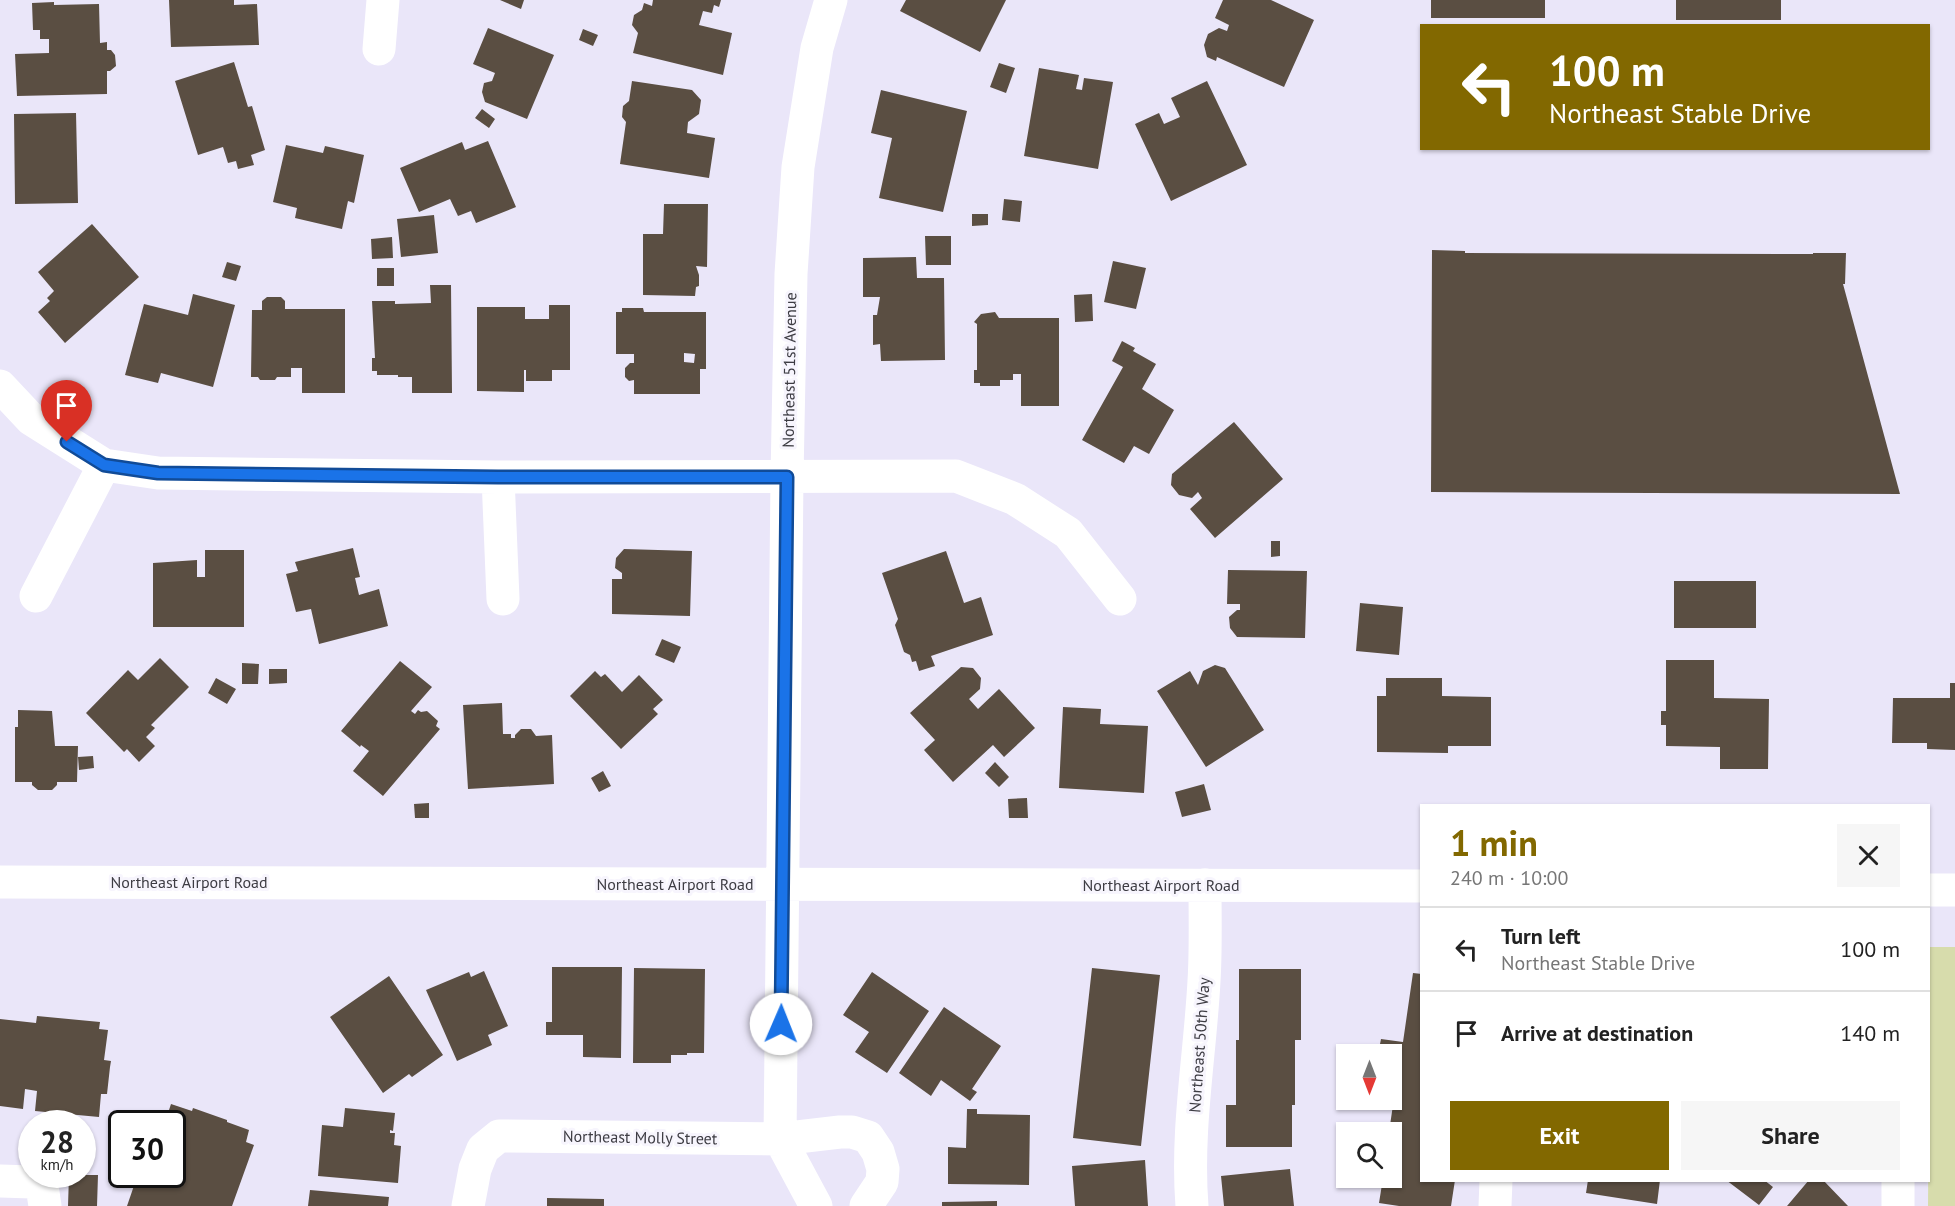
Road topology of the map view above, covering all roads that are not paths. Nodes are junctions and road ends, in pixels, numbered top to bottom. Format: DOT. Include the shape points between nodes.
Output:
graph roads {
  1 [pos="383,0"];
  2 [pos="831,0"];
  3 [pos="379,49"];
  4 [pos="0,386"];
  5 [pos="104,465"];
  6 [pos="498,477"];
  7 [pos="787,477"];
  8 [pos="36,596"];
  9 [pos="503,599"];
  10 [pos="1119,599"];
  11 [pos="0,882"];
  12 [pos="782,884"];
  13 [pos="1205,885"];
  14 [pos="1420,886"];
  15 [pos="1930,890"];
  16 [pos="1955,890"];
  17 [pos="780,1139"];
  18 [pos="0,1181"];
  19 [pos="1496,1182"];
  20 [pos="1898,1182"];
  21 [pos="45,1206"];
  22 [pos="468,1206"];
  23 [pos="816,1206"];
  24 [pos="866,1206"];
  25 [pos="1192,1206"];
  26 [pos="1495,1206"];
  27 [pos="1898,1206"];
  1 -- 3 [label="street"];
  2 -- 7 [label="street, Northeast 51st Avenue" via="817,48 798,167 791,274"];
  4 -- 5 [label="street" via="31,419"];
  5 -- 6 [label="street" via="158,473"];
  5 -- 8 [label="street"];
  6 -- 7 [label="street"];
  6 -- 9 [label="street"];
  7 -- 10 [label="street" via="956,476 1015,500 1068,533"];
  7 -- 12 [label="street, Northeast 51st Avenue"];
  11 -- 12 [label="street, Northeast Airport Road"];
  12 -- 13 [label="street, Northeast Airport Road"];
  12 -- 17 [label="street, Northeast 51st Avenue"];
  13 -- 14 [label="street, Northeast Airport Road"];
  13 -- 25 [label="street, Northeast 50th Way" via="1204,980 1193,1099"];
  15 -- 16 [label="street"];
  17 -- 22 [label="street, Northeast Molly Street" via="499,1136 483,1149"];
  17 -- 23 [label="street, Northeast 51st Avenue"];
  17 -- 24 [label="street" via="840,1132 868,1137 883,1169 882,1182"];
  18 -- 21 [label="street" via="42,1186"];
  19 -- 26 [label="street"];
  20 -- 27 [label="street"];
}
